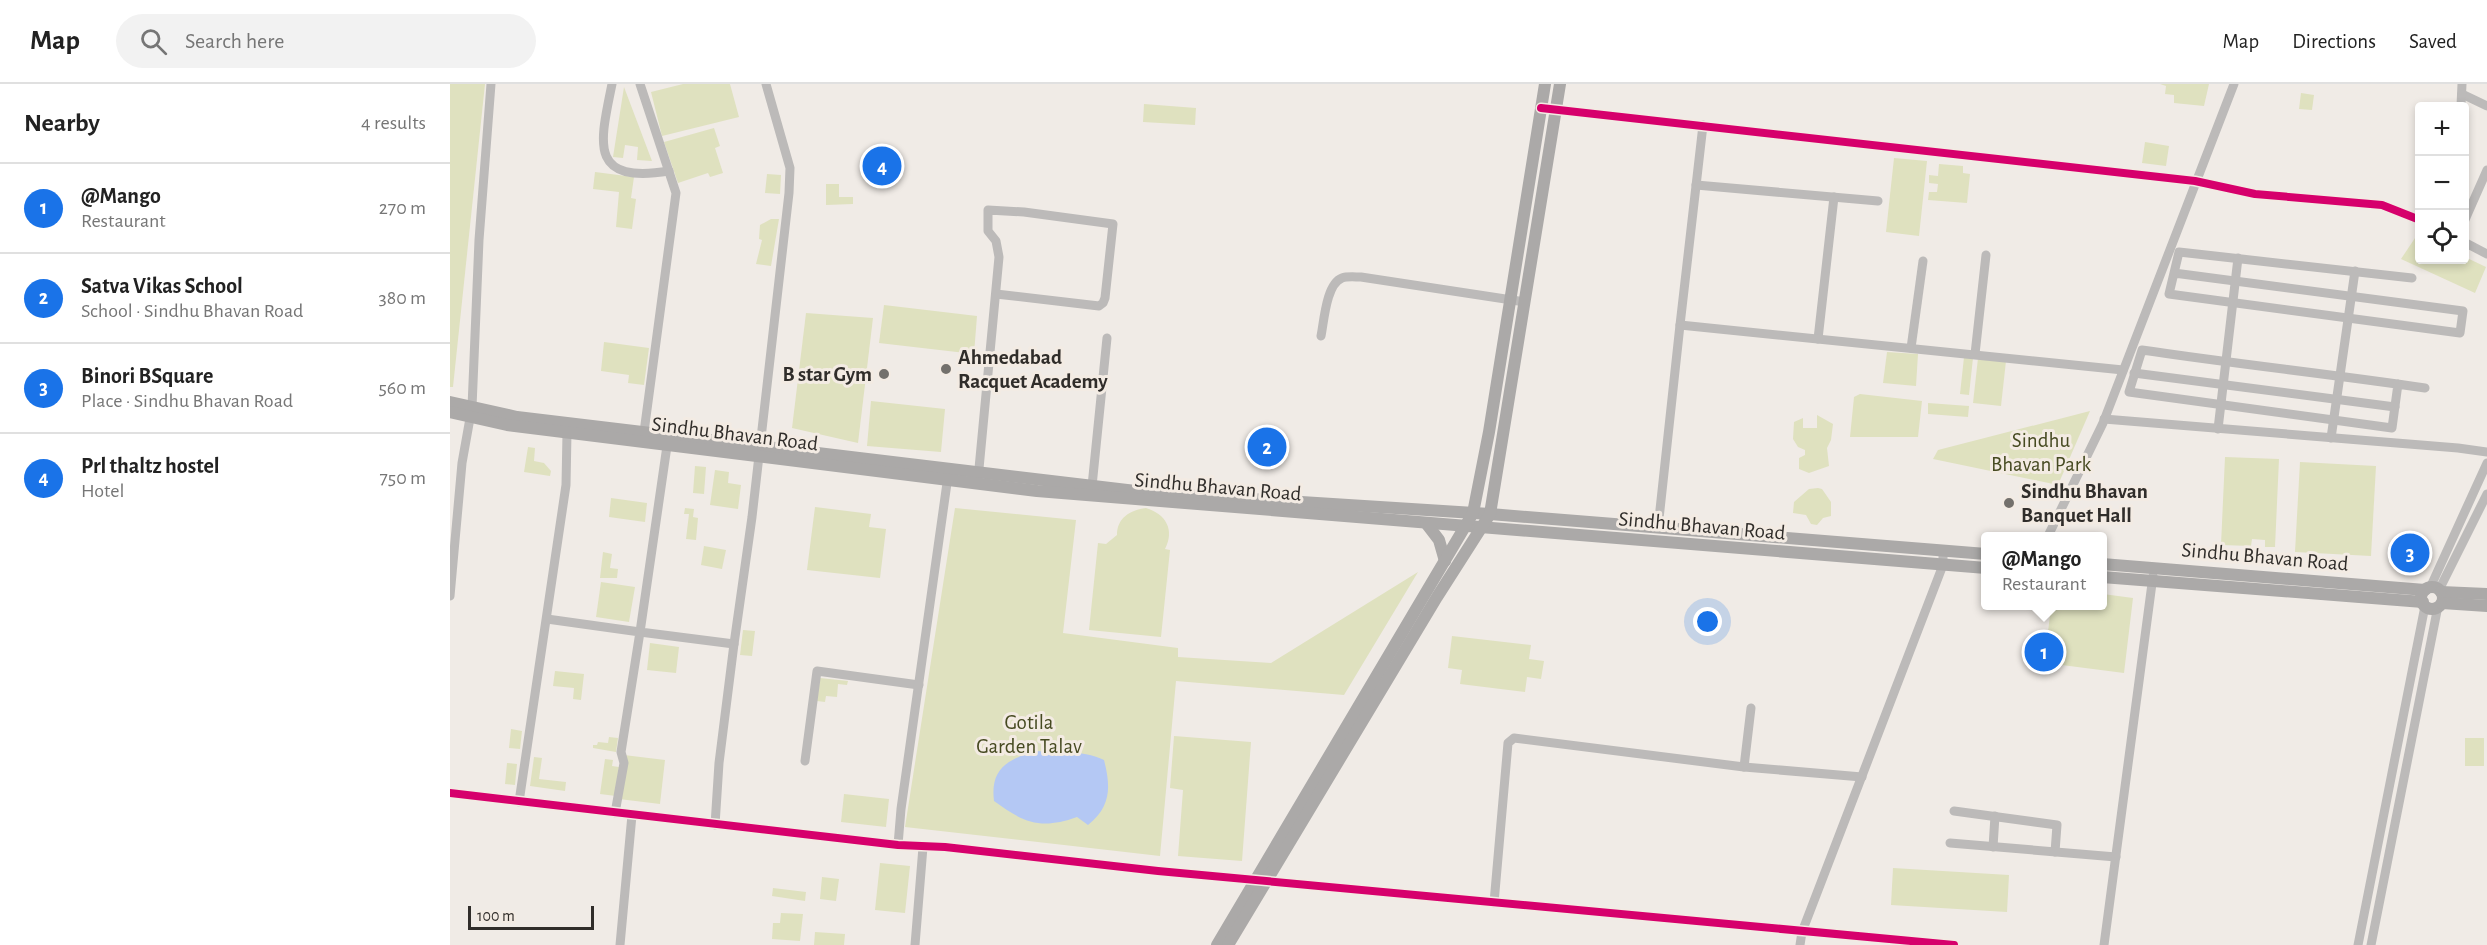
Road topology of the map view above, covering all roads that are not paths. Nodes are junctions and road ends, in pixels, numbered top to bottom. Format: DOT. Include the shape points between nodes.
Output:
graph roads {
  1 [pos="491,84"];
  2 [pos="612,84"];
  3 [pos="640,84"];
  4 [pos="766,84"];
  5 [pos="1545,84"];
  6 [pos="1560,84"];
  7 [pos="2234,84"];
  8 [pos="2462,89"];
  9 [pos="2487,106"];
  10 [pos="1540,108"];
  11 [pos="1556,109"];
  12 [pos="1703,126"];
  13 [pos="2487,170"];
  14 [pos="669,171"];
  15 [pos="2195,181"];
  16 [pos="1696,185"];
  17 [pos="1834,197"];
  18 [pos="1878,201"];
  19 [pos="2469,211"];
  20 [pos="2415,218"];
  21 [pos="2469,245"];
  22 [pos="2487,254"];
  23 [pos="1986,255"];
  24 [pos="2238,258"];
  25 [pos="1923,261"];
  26 [pos="2355,271"];
  27 [pos="2174,273"];
  28 [pos="2412,278"];
  29 [pos="2235,282"];
  30 [pos="2153,292"];
  31 [pos="996,294"];
  32 [pos="2169,294"];
  33 [pos="2351,296"];
  34 [pos="1510,300"];
  35 [pos="2233,301"];
  36 [pos="1525,302"];
  37 [pos="2348,317"];
  38 [pos="1680,325"];
  39 [pos="1321,336"];
  40 [pos="1107,338"];
  41 [pos="1818,339"];
  42 [pos="1911,348"];
  43 [pos="1975,354"];
  44 [pos="2226,362"];
  45 [pos="2123,370"];
  46 [pos="2134,373"];
  47 [pos="2340,376"];
  48 [pos="2398,384"];
  49 [pos="2223,386"];
  50 [pos="2425,388"];
  51 [pos="2337,400"];
  52 [pos="450,402"];
  53 [pos="2221,404"];
  54 [pos="2395,406"];
  55 [pos="450,412"];
  56 [pos="471,412"];
  57 [pos="2104,419"];
  58 [pos="2334,419"];
  59 [pos="2218,429"];
  60 [pos="644,432"];
  61 [pos="567,433"];
  62 [pos="2331,438"];
  63 [pos="667,446"];
  64 [pos="758,451"];
  65 [pos="2487,452"];
  66 [pos="2487,463"];
  67 [pos="948,475"];
  68 [pos="978,478"];
  69 [pos="1092,486"];
  70 [pos="2487,494"];
  71 [pos="1473,513"];
  72 [pos="1490,514"];
  73 [pos="1426,523"];
  74 [pos="1467,527"];
  75 [pos="1482,528"];
  76 [pos="1658,528"];
  77 [pos="2050,532"];
  78 [pos="1943,551"];
  79 [pos="1981,554"];
  80 [pos="452,560"];
  81 [pos="1445,561"];
  82 [pos="1943,565"];
  83 [pos="2107,565"];
  84 [pos="1981,568"];
  85 [pos="2153,574"];
  86 [pos="2107,577"];
  87 [pos="2487,594"];
  88 [pos="450,596"];
  89 [pos="2433,597"];
  90 [pos="2487,606"];
  91 [pos="547,619"];
  92 [pos="640,632"];
  93 [pos="734,644"];
  94 [pos="919,685"];
  95 [pos="1750,708"];
  96 [pos="805,761"];
  97 [pos="1744,766"];
  98 [pos="1862,777"];
  99 [pos="450,793"];
  100 [pos="519,802"];
  101 [pos="1954,811"];
  102 [pos="615,813"];
  103 [pos="632,815"];
  104 [pos="1995,816"];
  105 [pos="715,825"];
  106 [pos="1950,843"];
  107 [pos="898,845"];
  108 [pos="923,847"];
  109 [pos="1993,847"];
  110 [pos="2055,852"];
  111 [pos="2116,857"];
  112 [pos="1261,879"];
  113 [pos="1494,903"];
  114 [pos="1802,932"];
  115 [pos="620,945"];
  116 [pos="915,945"];
  117 [pos="1216,945"];
  118 [pos="1228,945"];
  119 [pos="1800,945"];
  120 [pos="1954,945"];
  121 [pos="2104,945"];
  122 [pos="2358,945"];
  123 [pos="2371,945"];
  1 -- 56 [label="street"];
  2 -- 14 [label="street" via="603,150 607,161 619,170 650,174"];
  3 -- 14 [label="street"];
  4 -- 64 [label="street" via="790,168"];
  5 -- 10 [label="main road"];
  6 -- 11 [label="main road"];
  7 -- 15 [label="street"];
  8 -- 9 [label="street"];
  10 -- 11 [label="street"];
  10 -- 34 [label="main road"];
  11 -- 12 [label="street"];
  11 -- 36 [label="main road"];
  12 -- 15 [label="street"];
  12 -- 16 [label="street"];
  13 -- 19 [label="street"];
  14 -- 60 [label="street" via="676,193"];
  15 -- 20 [label="street" via="2255,194 2382,205"];
  15 -- 30 [label="street"];
  16 -- 17 [label="street"];
  16 -- 38 [label="street"];
  17 -- 18 [label="street"];
  17 -- 41 [label="street"];
  21 -- 22 [label="street"];
  23 -- 43 [label="street"];
  24 -- 26 [label="street"];
  24 -- 27 [label="street" via="2179,252"];
  24 -- 29 [label="street"];
  25 -- 42 [label="street"];
  26 -- 28 [label="street"];
  26 -- 33 [label="street"];
  27 -- 29 [label="street"];
  27 -- 32 [label="street"];
  29 -- 33 [label="street"];
  29 -- 35 [label="street"];
  30 -- 32 [label="street"];
  30 -- 45 [label="street"];
  31 -- 31 [label="street" via="1099,306 1105,298 1113,224 988,210 988,231 996,241 999,257"];
  31 -- 68 [label="street"];
  32 -- 35 [label="street"];
  33 -- 37 [label="street"];
  33 -- 37 [label="street" via="2463,311 2460,333"];
  34 -- 36 [label="street"];
  34 -- 39 [label="street" via="1361,277 1343,278 1330,290"];
  34 -- 71 [label="main road"];
  35 -- 37 [label="street"];
  35 -- 44 [label="street"];
  36 -- 72 [label="main road"];
  37 -- 47 [label="street"];
  38 -- 41 [label="street"];
  38 -- 76 [label="street"];
  40 -- 69 [label="street"];
  41 -- 42 [label="street"];
  42 -- 43 [label="street"];
  43 -- 45 [label="street"];
  44 -- 46 [label="street" via="2142,350"];
  44 -- 47 [label="street"];
  44 -- 49 [label="street"];
  45 -- 57 [label="street"];
  46 -- 49 [label="street"];
  46 -- 53 [label="street" via="2129,392"];
  47 -- 48 [label="street"];
  47 -- 51 [label="street"];
  48 -- 50 [label="street"];
  48 -- 54 [label="street"];
  49 -- 51 [label="street"];
  49 -- 53 [label="street"];
  51 -- 54 [label="street"];
  51 -- 58 [label="street"];
  52 -- 56 [label="main road, Sindhu Bhavan Road"];
  53 -- 58 [label="street"];
  53 -- 59 [label="street"];
  54 -- 58 [label="street" via="2392,428"];
  55 -- 56 [label="main road, Sindhu Bhavan Road"];
  56 -- 60 [label="main road, Sindhu Bhavan Road"];
  56 -- 61 [label="main road, Sindhu Bhavan Road" via="507,425"];
  56 -- 80 [label="street"];
  57 -- 59 [label="street"];
  57 -- 77 [label="street"];
  58 -- 62 [label="street"];
  59 -- 62 [label="street"];
  60 -- 64 [label="main road, Sindhu Bhavan Road"];
  61 -- 63 [label="main road, Sindhu Bhavan Road"];
  61 -- 91 [label="street" via="566,485"];
  62 -- 65 [label="street"];
  63 -- 64 [label="main road, Sindhu Bhavan Road"];
  63 -- 92 [label="street"];
  64 -- 67 [label="main road, Sindhu Bhavan Road"];
  64 -- 93 [label="street"];
  66 -- 89 [label="street"];
  67 -- 68 [label="main road, Sindhu Bhavan Road"];
  67 -- 94 [label="street"];
  68 -- 69 [label="main road, Sindhu Bhavan Road"];
  68 -- 73 [label="main road, Sindhu Bhavan Road" via="1037,491"];
  69 -- 71 [label="main road, Sindhu Bhavan Road"];
  70 -- 89 [label="street"];
  71 -- 72 [label="main road, Sindhu Bhavan Road"];
  71 -- 74 [label="main road"];
  72 -- 75 [label="main road"];
  72 -- 76 [label="main road, Sindhu Bhavan Road"];
  73 -- 74 [label="main road, Sindhu Bhavan Road"];
  73 -- 81 [label="main road" via="1439,540"];
  74 -- 75 [label="main road, Sindhu Bhavan Road"];
  74 -- 81 [label="main road"];
  75 -- 82 [label="main road, Sindhu Bhavan Road"];
  75 -- 112 [label="main road"];
  76 -- 78 [label="main road, Sindhu Bhavan Road"];
  78 -- 79 [label="main road, Sindhu Bhavan Road"];
  78 -- 82 [label="street"];
  80 -- 88 [label="street"];
  81 -- 112 [label="main road"];
  82 -- 84 [label="main road, Sindhu Bhavan Road"];
  82 -- 98 [label="street"];
  83 -- 85 [label="main road, Sindhu Bhavan Road"];
  85 -- 86 [label="main road, Sindhu Bhavan Road"];
  85 -- 89 [label="main road, Sindhu Bhavan Road"];
  85 -- 111 [label="street"];
  87 -- 89 [label="main road, Sindhu Bhavan Road"];
  89 -- 90 [label="main road, Sindhu Bhavan Road"];
  89 -- 122 [label="street"];
  89 -- 123 [label="street"];
  91 -- 92 [label="street"];
  91 -- 100 [label="street"];
  92 -- 93 [label="street"];
  92 -- 102 [label="street"];
  93 -- 105 [label="street"];
  94 -- 96 [label="street" via="817,671"];
  94 -- 107 [label="street"];
  95 -- 97 [label="street"];
  97 -- 98 [label="street"];
  97 -- 113 [label="street" via="1514,738 1508,743"];
  98 -- 114 [label="street"];
  99 -- 100 [label="street"];
  100 -- 102 [label="street"];
  101 -- 104 [label="street"];
  102 -- 103 [label="street"];
  103 -- 105 [label="street"];
  103 -- 115 [label="street"];
  104 -- 109 [label="street"];
  104 -- 110 [label="street" via="2057,825"];
  105 -- 107 [label="street"];
  106 -- 109 [label="street"];
  107 -- 108 [label="street"];
  108 -- 112 [label="street"];
  108 -- 116 [label="street"];
  109 -- 110 [label="street"];
  110 -- 111 [label="street"];
  111 -- 121 [label="street"];
  112 -- 113 [label="street"];
  112 -- 117 [label="main road"];
  112 -- 118 [label="main road"];
  113 -- 114 [label="street"];
  114 -- 119 [label="street"];
  114 -- 120 [label="street"];
}
